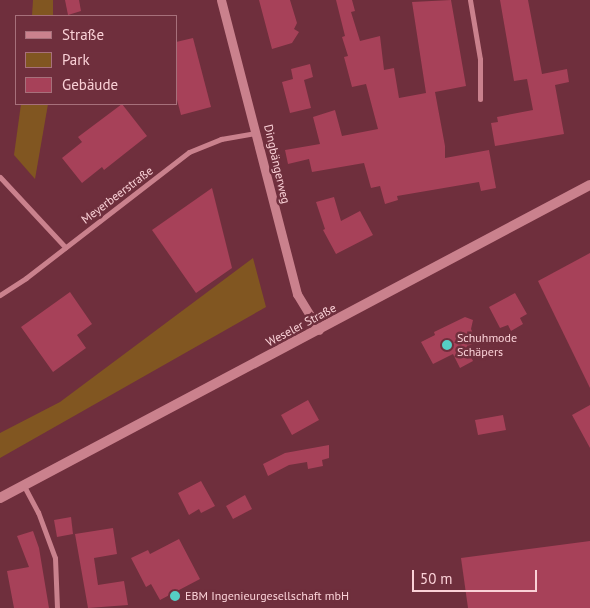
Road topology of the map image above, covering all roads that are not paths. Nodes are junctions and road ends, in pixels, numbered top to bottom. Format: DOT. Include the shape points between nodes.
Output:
graph roads {
  1 [pos="221,0"];
  2 [pos="470,0"];
  3 [pos="480,99"];
  4 [pos="256,133"];
  5 [pos="0,176"];
  6 [pos="589,189"];
  7 [pos="65,246"];
  8 [pos="0,295"];
  9 [pos="319,330"];
  10 [pos="24,486"];
  11 [pos="0,498"];
  12 [pos="57,608"];
  1 -- 4 [label="street, Dingbängerweg"];
  2 -- 3 [label="street" via="480,59"];
  4 -- 7 [label="street, Meyerbeerstraße" via="221,139 189,152"];
  4 -- 9 [label="street, Dingbängerweg" via="297,294"];
  5 -- 7 [label="street"];
  6 -- 9 [label="main road, Weseler Straße"];
  7 -- 8 [label="street, Meyerbeerstraße"];
  9 -- 10 [label="main road, Weseler Straße"];
  10 -- 11 [label="main road, Weseler Straße"];
  10 -- 12 [label="street" via="38,512 55,558"];
}
